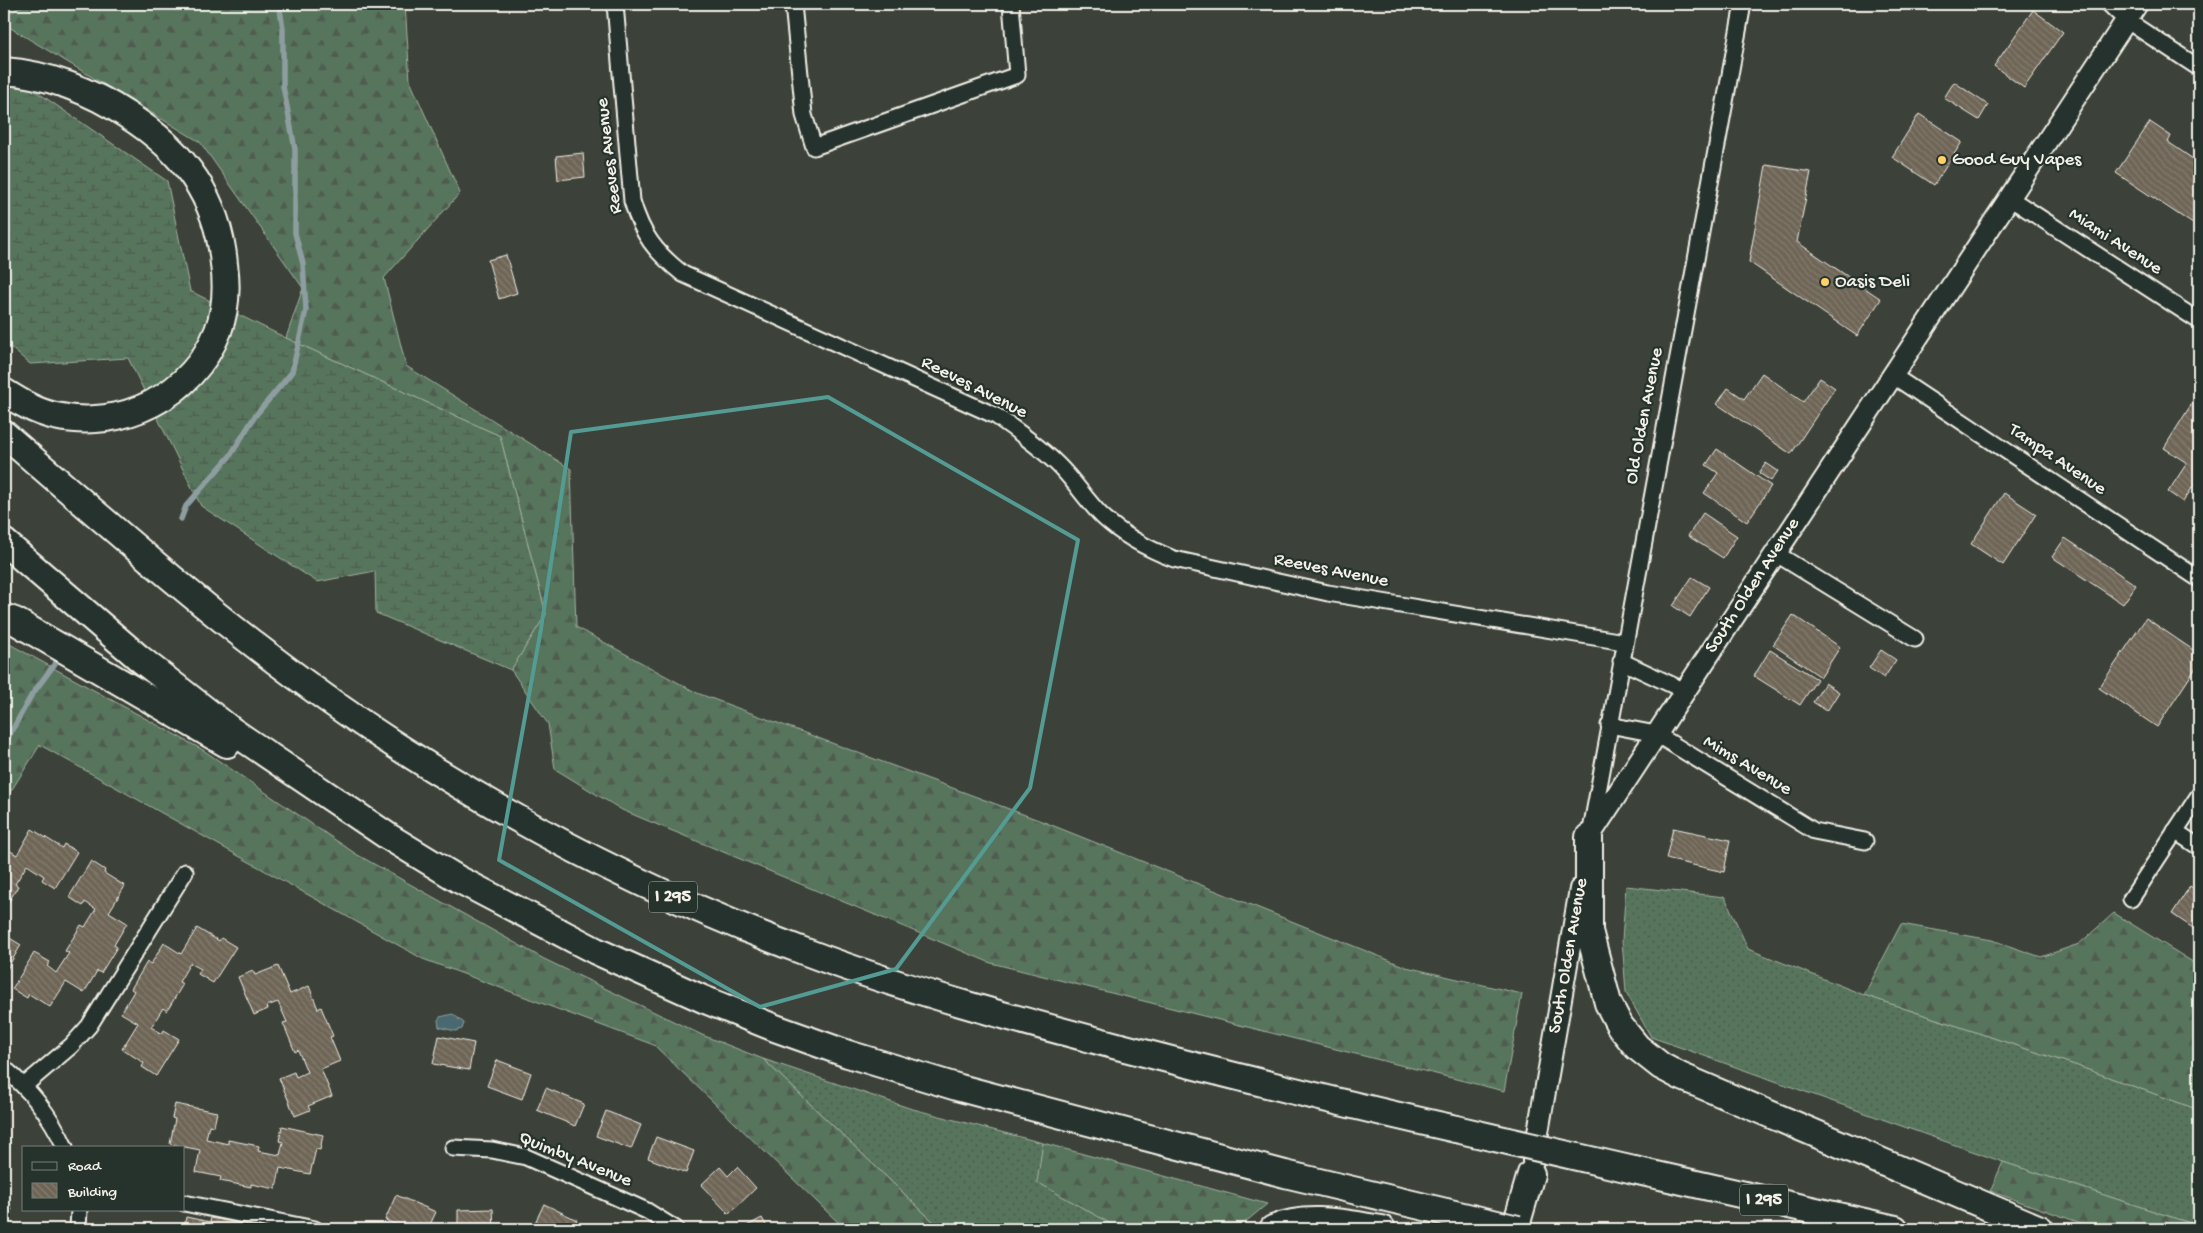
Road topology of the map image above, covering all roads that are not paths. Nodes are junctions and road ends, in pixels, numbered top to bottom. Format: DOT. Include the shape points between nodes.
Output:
graph roads {
  1 [pos="615,4"];
  2 [pos="794,4"];
  3 [pos="1011,4"];
  4 [pos="1742,4"];
  5 [pos="2109,4"];
  6 [pos="2131,12"];
  7 [pos="2199,68"];
  8 [pos="4,71"];
  9 [pos="2008,197"];
  10 [pos="2199,322"];
  11 [pos="1892,375"];
  12 [pos="4,392"];
  13 [pos="4,434"];
  14 [pos="4,542"];
  15 [pos="1775,553"];
  16 [pos="2199,578"];
  17 [pos="4,617"];
  18 [pos="1915,638"];
  19 [pos="1624,642"];
  20 [pos="1621,661"];
  21 [pos="1685,691"];
  22 [pos="1609,724"];
  23 [pos="1656,734"];
  24 [pos="2199,795"];
  25 [pos="2175,832"];
  26 [pos="389,837"];
  27 [pos="1590,837"];
  28 [pos="1865,841"];
  29 [pos="2199,847"];
  30 [pos="184,872"];
  31 [pos="2131,899"];
  32 [pos="4,1068"];
  33 [pos="25,1085"];
  34 [pos="64,1146"];
  35 [pos="453,1148"];
  36 [pos="1531,1174"];
  37 [pos="185,1203"];
  38 [pos="79,1210"];
  39 [pos="78,1229"];
  40 [pos="315,1229"];
  41 [pos="676,1229"];
  42 [pos="1273,1229"];
  43 [pos="1382,1229"];
  44 [pos="1516,1229"];
  45 [pos="1522,1229"];
  46 [pos="1895,1229"];
  47 [pos="2040,1229"];
  1 -- 19 [label="street, Reeves Avenue" via="632,201 648,240 683,274 996,416 1055,462 1102,516 1127,535 1174,559 1328,593"];
  2 -- 3 [label="street" via="804,115 814,147 1017,75"];
  4 -- 19 [label="street, Old Olden Avenue"];
  5 -- 6 [label="street"];
  6 -- 7 [label="street"];
  6 -- 9 [label="main road, South Olden Avenue"];
  8 -- 12 [label="highway" via="79,89 113,105 167,144 203,190 213,212 223,248 226,278 218,331 207,352 191,374 153,404 104,419 80,420 53,416 28,407"];
  9 -- 10 [label="street, Miami Avenue"];
  9 -- 11 [label="main road, South Olden Avenue"];
  11 -- 15 [label="main road, South Olden Avenue"];
  11 -- 16 [label="street, Tampa Avenue"];
  13 -- 46 [label="highway, I 295, bridge" via="191,595 340,708 402,750 499,808 666,894 804,952 982,1010 1295,1092"];
  14 -- 26 [label="highway" via="139,658 231,730"];
  15 -- 18 [label="street"];
  15 -- 21 [label="main road, South Olden Avenue"];
  17 -- 26 [label="highway"];
  19 -- 20 [label="street, Old Olden Avenue"];
  20 -- 21 [label="street"];
  20 -- 22 [label="street, Old Olden Avenue"];
  21 -- 23 [label="main road, South Olden Avenue"];
  22 -- 23 [label="street, Mims Avenue"];
  22 -- 27 [label="street, Old Olden Avenue"];
  23 -- 27 [label="main road, South Olden Avenue"];
  23 -- 28 [label="street, Mims Avenue" via="1814,831"];
  24 -- 25 [label="street"];
  25 -- 29 [label="street"];
  25 -- 31 [label="street"];
  26 -- 44 [label="highway, bridge" via="474,887 596,951 703,999 848,1054 970,1091 1285,1174"];
  27 -- 36 [label="main road, South Olden Avenue"];
  27 -- 47 [label="highway" via="1589,932 1608,1003 1620,1026 1637,1047 1680,1076"];
  30 -- 33 [label="street" via="89,1026 71,1046"];
  32 -- 33 [label="street"];
  33 -- 34 [label="street" via="43,1107"];
  35 -- 41 [label="street, Quimby Avenue" via="492,1150 526,1157 647,1210"];
  36 -- 44 [label="highway"];
  36 -- 45 [label="main road, South Olden Avenue"];
  37 -- 40 [label="street"];
  38 -- 39 [label="street"];
  42 -- 43 [label="highway" via="1301,1222 1327,1221"];
}
